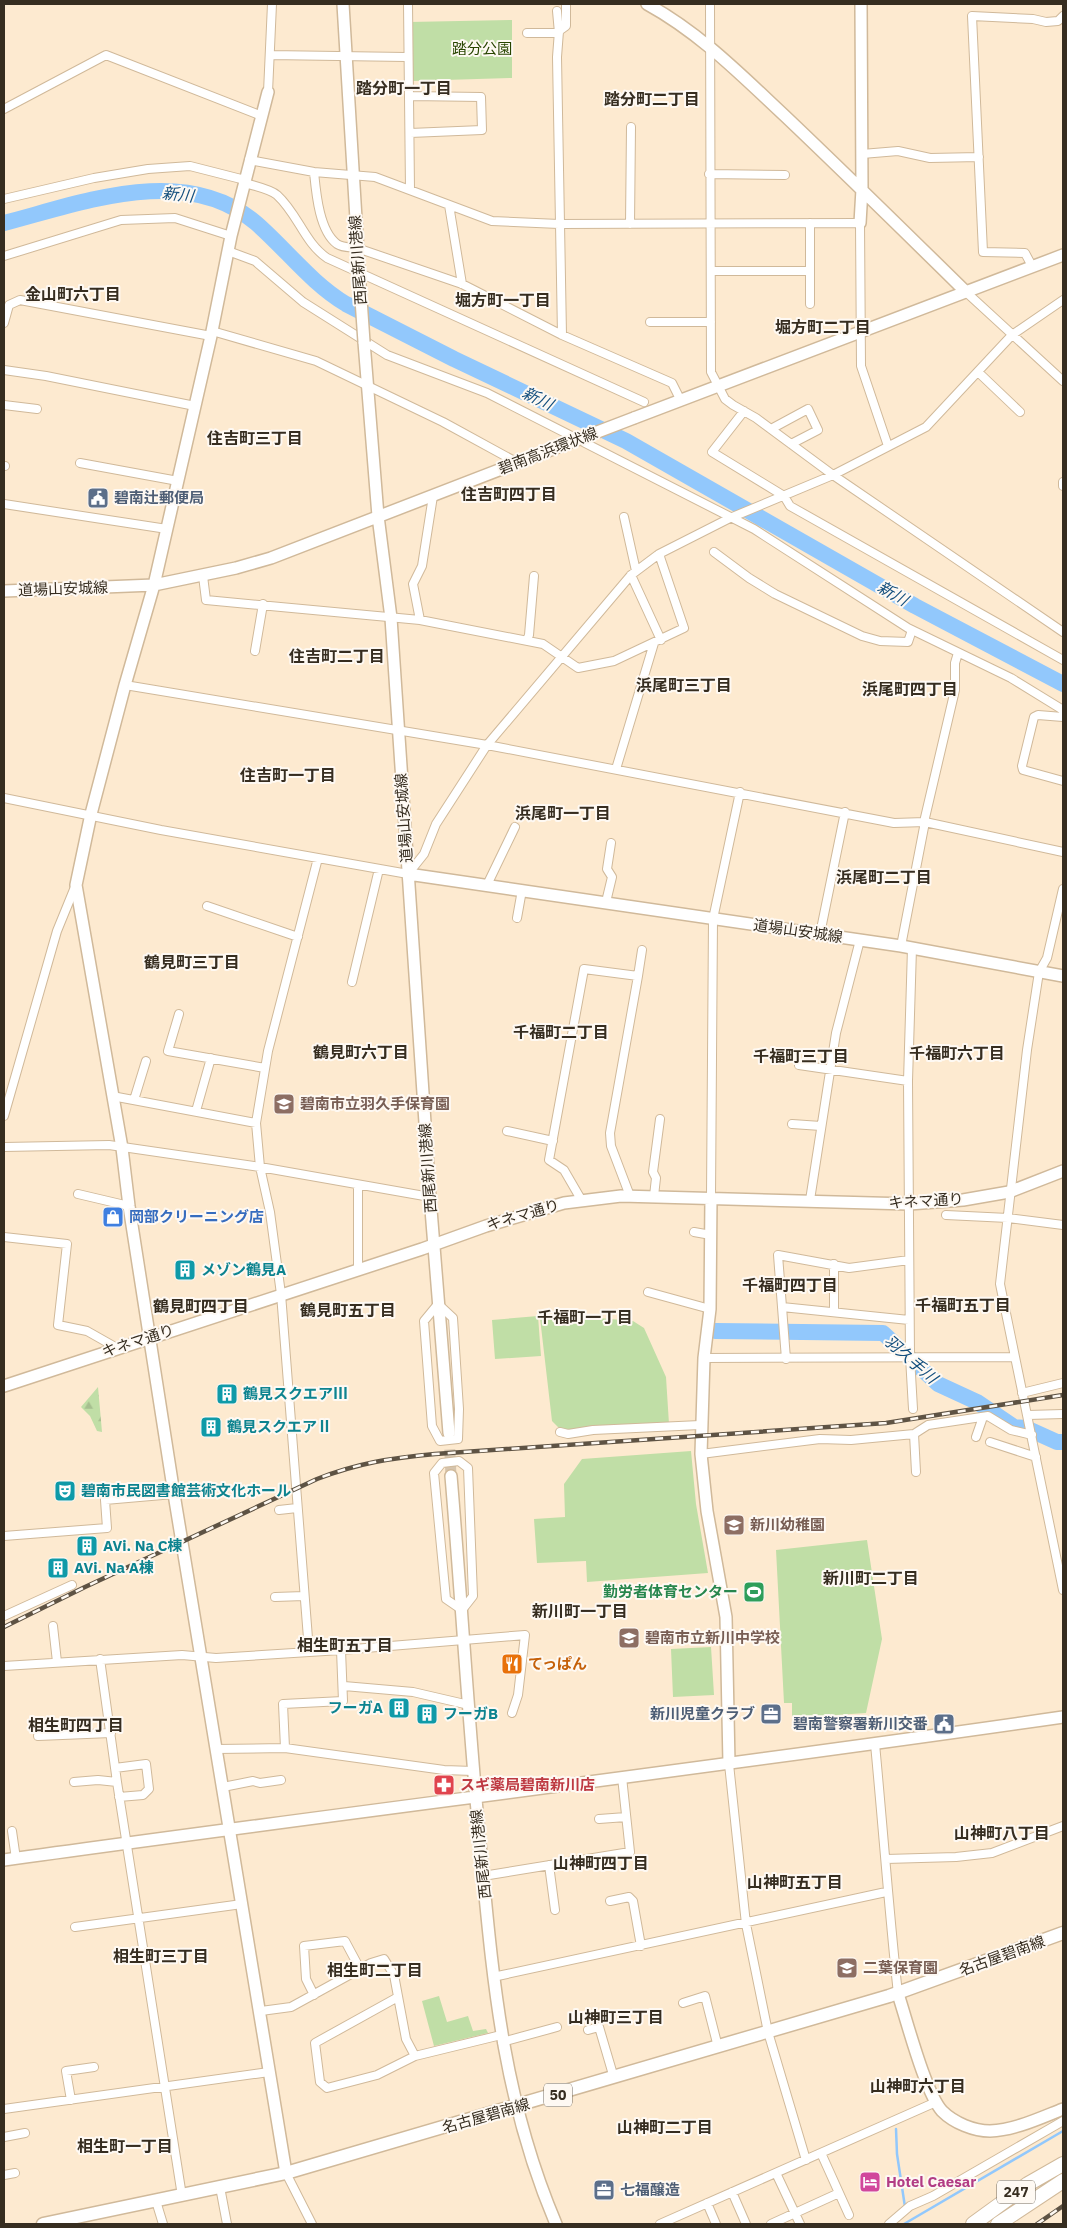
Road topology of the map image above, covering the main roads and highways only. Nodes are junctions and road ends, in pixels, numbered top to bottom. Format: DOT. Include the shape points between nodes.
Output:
graph roads {
  1 [pos="1063,1933"];
  2 [pos="1063,2164"];
  3 [pos="1063,2181"];
  4 [pos="1001,2202"];
  5 [pos="43,2224"];
  6 [pos="964,2224"];
  7 [pos="973,2224"];
  8 [pos="998,2224"];
  1 -- 5 [label="main road, 名古屋碧南線 / 50" via="898,1994 286,2173"];
  2 -- 4 [label="highway, 247"];
  3 -- 8 [label="highway, 247"];
  4 -- 6 [label="highway"];
  4 -- 7 [label="highway, 247"];
}
